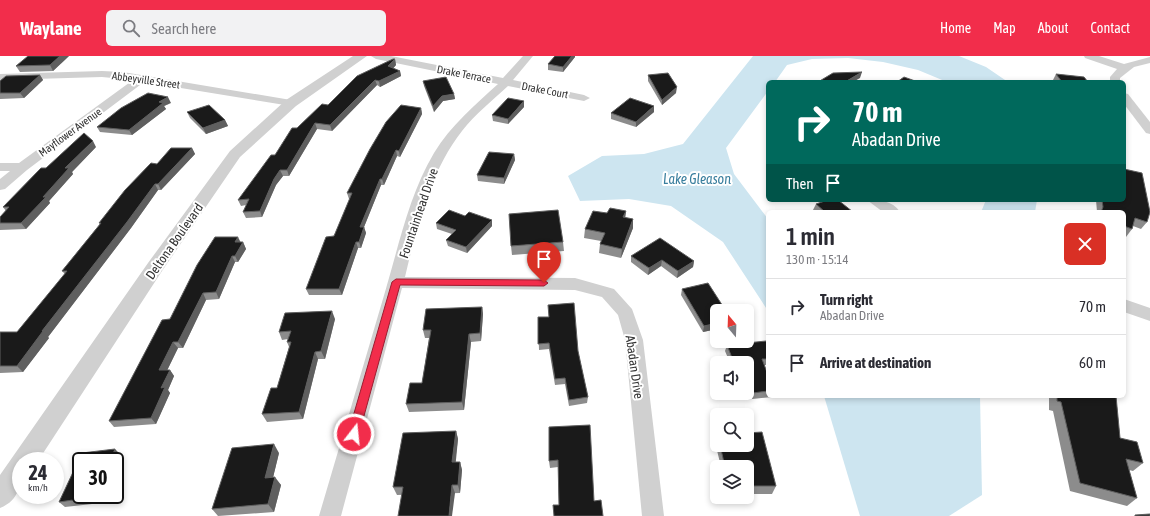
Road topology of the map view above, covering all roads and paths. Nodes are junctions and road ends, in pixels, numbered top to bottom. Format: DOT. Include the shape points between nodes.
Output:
graph roads {
  1 [pos="361,56"];
  2 [pos="376,56"];
  3 [pos="528,56"];
  4 [pos="1089,56"];
  5 [pos="1150,60"];
  6 [pos="1123,67"];
  7 [pos="0,77"];
  8 [pos="141,79"];
  9 [pos="1115,80"];
  10 [pos="506,82"];
  11 [pos="584,98"];
  12 [pos="1126,99"];
  13 [pos="291,103"];
  14 [pos="1150,130"];
  15 [pos="0,167"];
  16 [pos="22,167"];
  17 [pos="0,186"];
  18 [pos="877,202"];
  19 [pos="890,210"];
  20 [pos="396,282"];
  21 [pos="1126,305"];
  22 [pos="1150,315"];
  23 [pos="30,452"];
  24 [pos="12,478"];
  25 [pos="0,496"];
  26 [pos="330,516"];
  27 [pos="653,516"];
  1 -- 13 [label="street, Deltona Boulevard"];
  2 -- 10 [label="street, Drake Terrace"];
  3 -- 10 [label="street, Fountainhead Drive"];
  4 -- 6 [label="street"];
  5 -- 6 [label="street"];
  6 -- 9 [label="street"];
  7 -- 8 [label="street, Abbeyville Street" via="102,74"];
  8 -- 13 [label="street, Abbeyville Street"];
  8 -- 16 [label="street, Mayflower Avenue"];
  10 -- 11 [label="street, Drake Court"];
  10 -- 20 [label="street, Fountainhead Drive" via="459,127 441,152 430,173 408,233"];
  12 -- 14 [label="street"];
  13 -- 23 [label="street, Deltona Boulevard" via="235,154"];
  15 -- 16 [label="street"];
  16 -- 17 [label="street, Mayflower Avenue"];
  18 -- 19 [label="street"];
  20 -- 26 [label="street, Fountainhead Drive"];
  20 -- 27 [label="street, Abadan Drive" via="575,284 608,293 626,314 634,340"];
  21 -- 22 [label="street"];
  24 -- 25 [label="street"];
}
